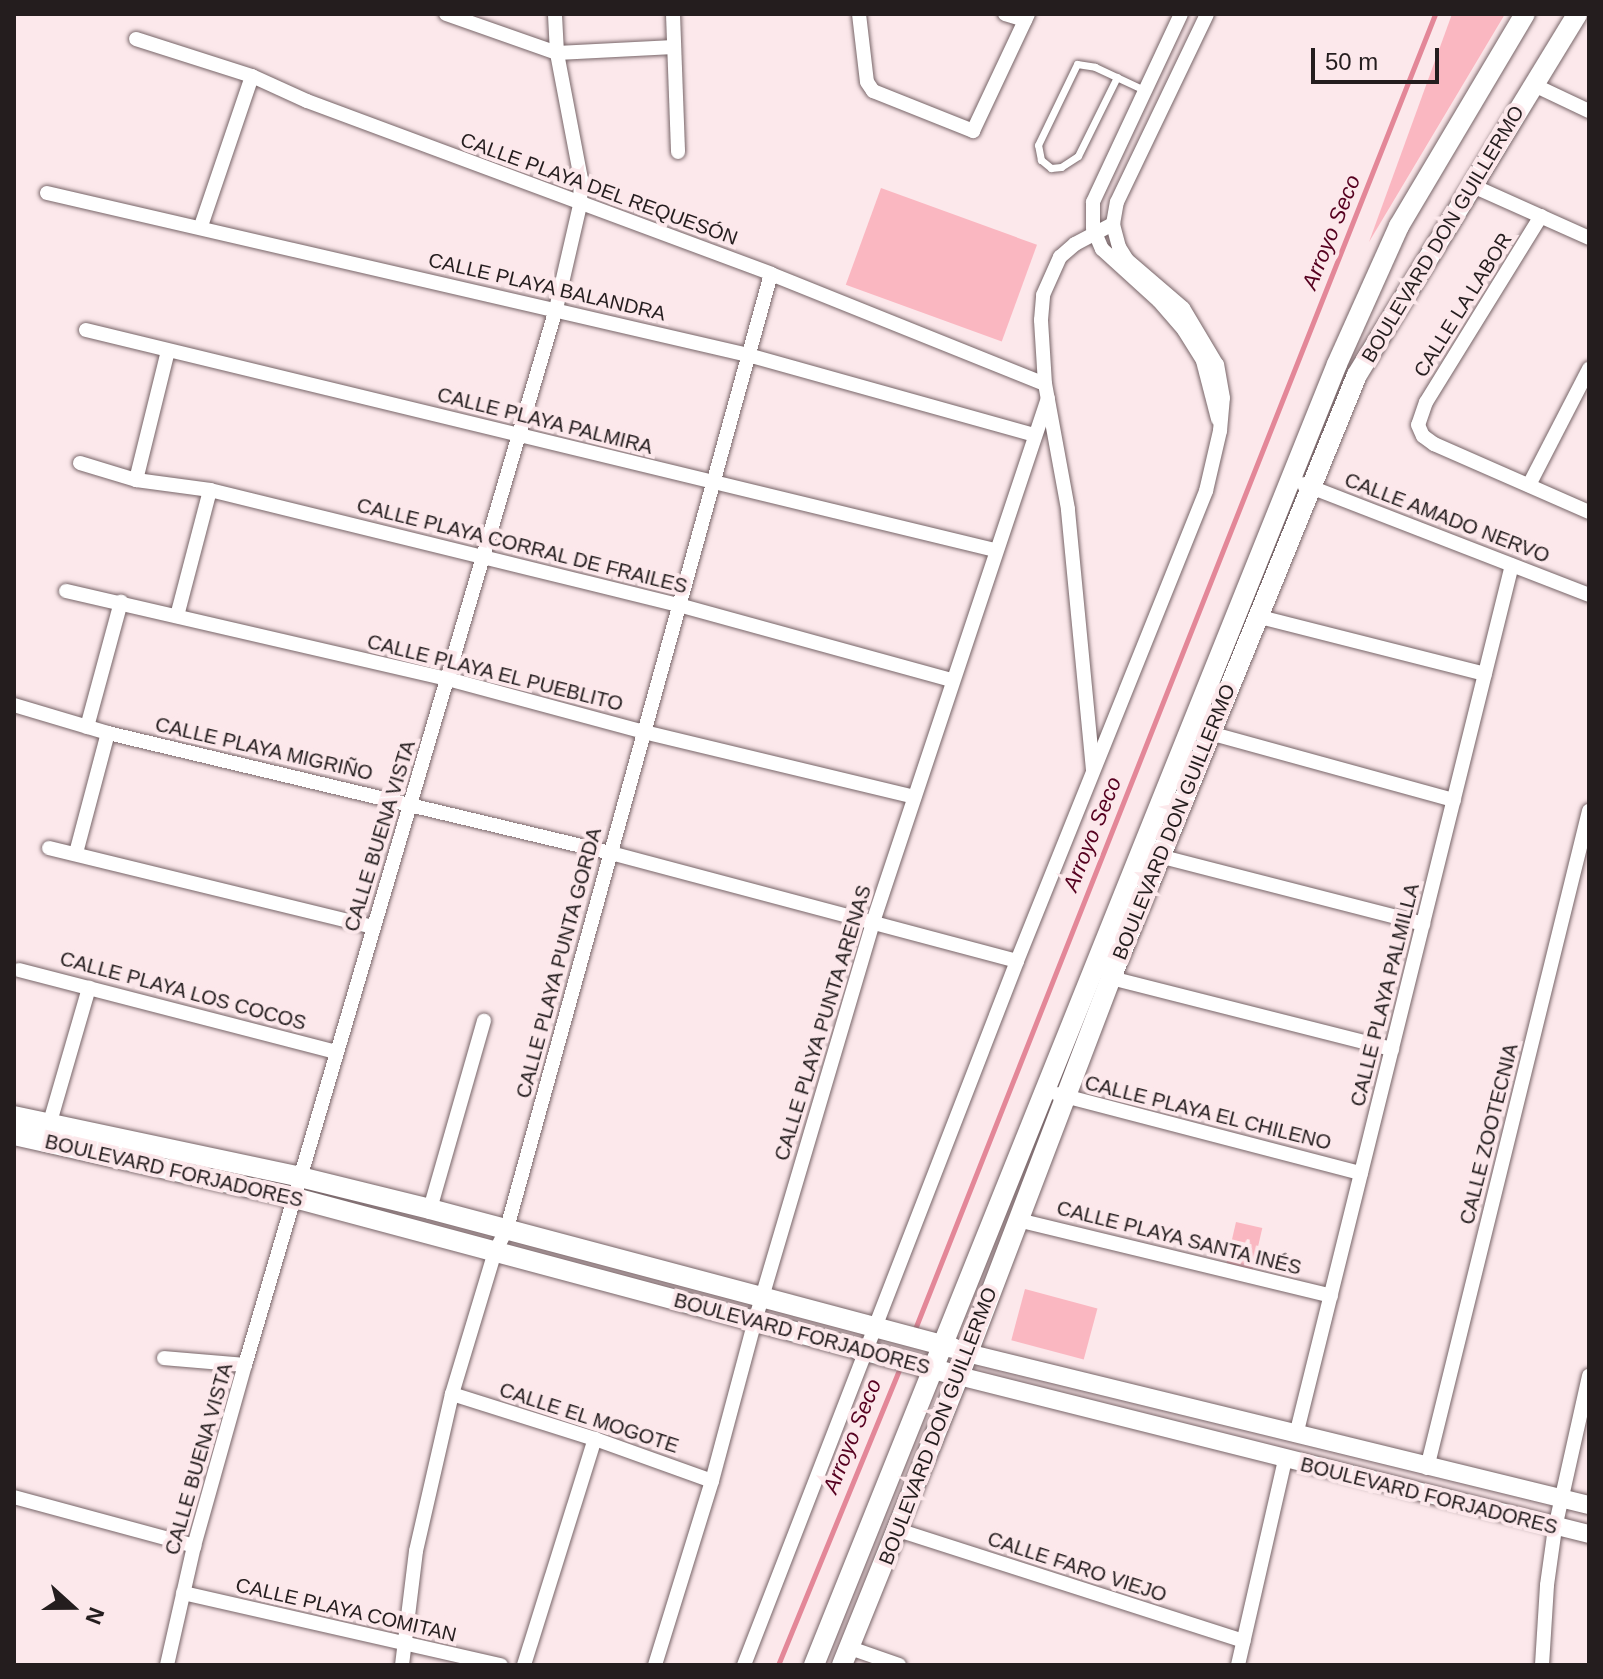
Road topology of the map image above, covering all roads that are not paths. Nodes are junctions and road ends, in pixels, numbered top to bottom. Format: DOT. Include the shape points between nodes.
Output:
graph roads {
  1 [pos="446,14"];
  2 [pos="555,14"];
  3 [pos="673,14"];
  4 [pos="859,14"];
  5 [pos="1005,14"];
  6 [pos="1181,14"];
  7 [pos="1207,14"];
  8 [pos="1525,14"];
  9 [pos="1577,14"];
  10 [pos="1026,17"];
  11 [pos="136,39"];
  12 [pos="674,47"];
  13 [pos="557,53"];
  14 [pos="252,76"];
  15 [pos="1117,77"];
  16 [pos="1534,85"];
  17 [pos="1144,90"];
  18 [pos="1589,111"];
  19 [pos="678,152"];
  20 [pos="1473,186"];
  21 [pos="47,193"];
  22 [pos="580,205"];
  23 [pos="1541,216"];
  24 [pos="1113,224"];
  25 [pos="201,226"];
  26 [pos="1094,232"];
  27 [pos="1589,238"];
  28 [pos="771,274"];
  29 [pos="556,309"];
  30 [pos="86,330"];
  31 [pos="168,351"];
  32 [pos="748,355"];
  33 [pos="1337,364"];
  34 [pos="1589,369"];
  35 [pos="1357,375"];
  36 [pos="1046,391"];
  37 [pos="1220,431"];
  38 [pos="519,435"];
  39 [pos="1034,435"];
  40 [pos="80,463"];
  41 [pos="136,480"];
  42 [pos="713,482"];
  43 [pos="1300,483"];
  44 [pos="1529,485"];
  45 [pos="210,490"];
  46 [pos="1589,512"];
  47 [pos="995,550"];
  48 [pos="484,559"];
  49 [pos="1512,565"];
  50 [pos="66,591"];
  51 [pos="1589,595"];
  52 [pos="121,602"];
  53 [pos="679,605"];
  54 [pos="177,616"];
  55 [pos="1256,616"];
  56 [pos="1485,674"];
  57 [pos="448,679"];
  58 [pos="952,680"];
  59 [pos="14,705"];
  60 [pos="87,727"];
  61 [pos="644,732"];
  62 [pos="108,733"];
  63 [pos="1210,733"];
  64 [pos="1094,774"];
  65 [pos="914,797"];
  66 [pos="1454,800"];
  67 [pos="410,803"];
  68 [pos="1589,811"];
  69 [pos="49,848"];
  70 [pos="76,853"];
  71 [pos="611,853"];
  72 [pos="1153,854"];
  73 [pos="873,922"];
  74 [pos="1423,924"];
  75 [pos="374,927"];
  76 [pos="1017,961"];
  77 [pos="19,970"];
  78 [pos="1111,978"];
  79 [pos="89,988"];
  80 [pos="484,1021"];
  81 [pos="1392,1049"];
  82 [pos="336,1052"];
  83 [pos="1054,1094"];
  84 [pos="14,1116"];
  85 [pos="50,1122"];
  86 [pos="14,1135"];
  87 [pos="1361,1173"];
  88 [pos="300,1177"];
  89 [pos="295,1198"];
  90 [pos="430,1209"];
  91 [pos="1018,1220"];
  92 [pos="507,1228"];
  93 [pos="495,1252"];
  94 [pos="763,1295"];
  95 [pos="1331,1296"];
  96 [pos="755,1321"];
  97 [pos="881,1328"];
  98 [pos="940,1345"];
  99 [pos="872,1351"];
  100 [pos="967,1353"];
  101 [pos="164,1358"];
  102 [pos="245,1365"];
  103 [pos="931,1368"];
  104 [pos="959,1376"];
  105 [pos="1589,1376"];
  106 [pos="452,1394"];
  107 [pos="1296,1435"];
  108 [pos="595,1439"];
  109 [pos="1285,1460"];
  110 [pos="1427,1468"];
  111 [pos="712,1481"];
  112 [pos="14,1497"];
  113 [pos="1560,1499"];
  114 [pos="1589,1505"];
  115 [pos="1555,1528"];
  116 [pos="898,1530"];
  117 [pos="1589,1534"];
  118 [pos="194,1546"];
  119 [pos="183,1593"];
  120 [pos="1244,1641"];
  121 [pos="406,1646"];
  122 [pos="846,1656"];
  123 [pos="167,1665"];
  124 [pos="402,1665"];
  125 [pos="501,1665"];
  126 [pos="524,1665"];
  127 [pos="655,1665"];
  128 [pos="744,1665"];
  129 [pos="814,1665"];
  130 [pos="899,1665"];
  131 [pos="1238,1665"];
  132 [pos="1542,1665"];
  1 -- 13 [label="street"];
  2 -- 13 [label="street, CALLE BUENA VISTA"];
  3 -- 12 [label="street"];
  4 -- 10 [label="street" via="867,82 873,91 973,131"];
  5 -- 10 [label="street"];
  6 -- 17 [label="street"];
  7 -- 24 [label="street" via="1117,202"];
  8 -- 33 [label="main road, BOULEVARD DON GUILLERMO" via="1399,226"];
  9 -- 16 [label="main road, BOULEVARD DON GUILLERMO"];
  11 -- 14 [label="street, CALLE PLAYA DEL REQUESÓN"];
  12 -- 13 [label="street"];
  12 -- 19 [label="street"];
  13 -- 22 [label="street, CALLE BUENA VISTA" via="578,156"];
  14 -- 22 [label="street, CALLE PLAYA DEL REQUESÓN"];
  14 -- 25 [label="street"];
  15 -- 15 [label="lane" via="1077,64 1038,145 1041,160 1051,168 1061,167 1078,156"];
  15 -- 17 [label="lane"];
  16 -- 18 [label="street"];
  16 -- 20 [label="main road, BOULEVARD DON GUILLERMO"];
  17 -- 26 [label="street" via="1093,202"];
  20 -- 23 [label="street"];
  20 -- 35 [label="main road, BOULEVARD DON GUILLERMO"];
  21 -- 25 [label="street, CALLE PLAYA BALANDRA"];
  22 -- 28 [label="street, CALLE PLAYA DEL REQUESÓN"];
  22 -- 29 [label="street, CALLE BUENA VISTA"];
  23 -- 27 [label="street"];
  23 -- 44 [label="street, CALLE LA LABOR" via="1418,425 1434,444"];
  24 -- 26 [label="street"];
  24 -- 37 [label="street" via="1127,260 1183,308 1203,336 1217,365 1223,398"];
  25 -- 29 [label="street, CALLE PLAYA BALANDRA"];
  26 -- 36 [label="street" via="1060,257 1043,295"];
  26 -- 37 [label="street" via="1102,249 1184,330 1203,361"];
  28 -- 32 [label="street, CALLE PLAYA PUNTA GORDA"];
  28 -- 36 [label="street, CALLE PLAYA DEL REQUESÓN"];
  29 -- 32 [label="street, CALLE PLAYA BALANDRA"];
  29 -- 38 [label="street, CALLE BUENA VISTA"];
  30 -- 31 [label="street, CALLE PLAYA PALMIRA"];
  31 -- 38 [label="street, CALLE PLAYA PALMIRA"];
  31 -- 41 [label="street"];
  32 -- 39 [label="street, CALLE PLAYA BALANDRA"];
  32 -- 42 [label="street, CALLE PLAYA PUNTA GORDA"];
  33 -- 35 [label="main road"];
  33 -- 43 [label="main road, BOULEVARD DON GUILLERMO"];
  34 -- 44 [label="street"];
  35 -- 43 [label="main road, BOULEVARD DON GUILLERMO"];
  36 -- 39 [label="street, CALLE PLAYA PUNTA ARENAS"];
  36 -- 64 [label="street" via="1068,509"];
  37 -- 64 [label="street" via="1206,491"];
  38 -- 42 [label="street, CALLE PLAYA PALMIRA"];
  38 -- 48 [label="street, CALLE BUENA VISTA"];
  39 -- 47 [label="street, CALLE PLAYA PUNTA ARENAS"];
  40 -- 41 [label="street, CALLE PLAYA CORRAL DE FRAILES"];
  41 -- 45 [label="street, CALLE PLAYA CORRAL DE FRAILES"];
  42 -- 47 [label="street, CALLE PLAYA PALMIRA"];
  42 -- 53 [label="street, CALLE PLAYA PUNTA GORDA"];
  43 -- 49 [label="street, CALLE AMADO NERVO"];
  43 -- 55 [label="main road, BOULEVARD DON GUILLERMO"];
  43 -- 72 [label="main road, BOULEVARD DON GUILLERMO"];
  44 -- 46 [label="street"];
  45 -- 48 [label="street, CALLE PLAYA CORRAL DE FRAILES"];
  45 -- 54 [label="street"];
  47 -- 58 [label="street, CALLE PLAYA PUNTA ARENAS"];
  48 -- 53 [label="street, CALLE PLAYA CORRAL DE FRAILES"];
  48 -- 57 [label="street, CALLE BUENA VISTA"];
  49 -- 51 [label="street, CALLE AMADO NERVO"];
  49 -- 56 [label="street, CALLE PLAYA PALMILLA"];
  50 -- 52 [label="street, CALLE PLAYA EL PUEBLITO"];
  52 -- 54 [label="street, CALLE PLAYA EL PUEBLITO"];
  52 -- 60 [label="street"];
  53 -- 58 [label="street, CALLE PLAYA CORRAL DE FRAILES"];
  53 -- 61 [label="street, CALLE PLAYA PUNTA GORDA"];
  54 -- 57 [label="street, CALLE PLAYA EL PUEBLITO"];
  55 -- 56 [label="street"];
  55 -- 63 [label="main road, BOULEVARD DON GUILLERMO"];
  56 -- 66 [label="street, CALLE PLAYA PALMILLA"];
  57 -- 61 [label="street, CALLE PLAYA EL PUEBLITO"];
  57 -- 67 [label="street, CALLE BUENA VISTA"];
  58 -- 65 [label="street, CALLE PLAYA PUNTA ARENAS"];
  59 -- 60 [label="street, CALLE PLAYA MIGRIÑO"];
  60 -- 62 [label="street, CALLE PLAYA MIGRIÑO"];
  61 -- 65 [label="street, CALLE PLAYA EL PUEBLITO"];
  61 -- 71 [label="street, CALLE PLAYA PUNTA GORDA"];
  62 -- 67 [label="street, CALLE PLAYA MIGRIÑO"];
  62 -- 70 [label="street"];
  63 -- 66 [label="street"];
  63 -- 72 [label="main road, BOULEVARD DON GUILLERMO"];
  64 -- 76 [label="street"];
  65 -- 73 [label="street, CALLE PLAYA PUNTA ARENAS"];
  66 -- 74 [label="street, CALLE PLAYA PALMILLA"];
  67 -- 71 [label="street, CALLE PLAYA MIGRIÑO"];
  67 -- 75 [label="street, CALLE BUENA VISTA"];
  68 -- 110 [label="street, CALLE ZOOTECNIA"];
  69 -- 70 [label="street"];
  70 -- 75 [label="street"];
  71 -- 73 [label="street, CALLE PLAYA MIGRIÑO"];
  71 -- 92 [label="street, CALLE PLAYA PUNTA GORDA"];
  72 -- 74 [label="street"];
  72 -- 78 [label="main road, BOULEVARD DON GUILLERMO"];
  72 -- 83 [label="main road, BOULEVARD DON GUILLERMO"];
  73 -- 76 [label="street, CALLE PLAYA MIGRIÑO"];
  73 -- 94 [label="street, CALLE PLAYA PUNTA ARENAS"];
  74 -- 81 [label="street, CALLE PLAYA PALMILLA"];
  75 -- 82 [label="street, CALLE BUENA VISTA"];
  76 -- 97 [label="street"];
  77 -- 79 [label="street, CALLE PLAYA LOS COCOS"];
  78 -- 81 [label="street"];
  78 -- 83 [label="main road, BOULEVARD DON GUILLERMO"];
  79 -- 82 [label="street, CALLE PLAYA LOS COCOS"];
  79 -- 85 [label="street"];
  80 -- 90 [label="street"];
  81 -- 87 [label="street, CALLE PLAYA PALMILLA"];
  82 -- 88 [label="street, CALLE BUENA VISTA"];
  83 -- 87 [label="street, CALLE PLAYA EL CHILENO"];
  83 -- 91 [label="main road, BOULEVARD DON GUILLERMO"];
  83 -- 98 [label="main road, BOULEVARD DON GUILLERMO"];
  84 -- 85 [label="main road, BOULEVARD FORJADORES"];
  85 -- 88 [label="main road, BOULEVARD FORJADORES"];
  86 -- 89 [label="main road, BOULEVARD FORJADORES"];
  87 -- 95 [label="street, CALLE PLAYA PALMILLA"];
  88 -- 89 [label="street, CALLE BUENA VISTA"];
  88 -- 90 [label="main road, BOULEVARD FORJADORES"];
  89 -- 93 [label="main road, BOULEVARD FORJADORES"];
  89 -- 102 [label="street, CALLE BUENA VISTA"];
  90 -- 92 [label="main road, BOULEVARD FORJADORES"];
  91 -- 95 [label="street, CALLE PLAYA SANTA INÉS"];
  91 -- 100 [label="main road, BOULEVARD DON GUILLERMO"];
  92 -- 93 [label="street, CALLE PLAYA PUNTA GORDA"];
  92 -- 94 [label="main road, BOULEVARD FORJADORES"];
  93 -- 96 [label="main road, BOULEVARD FORJADORES"];
  93 -- 106 [label="street, CALLE PLAYA PUNTA GORDA"];
  94 -- 96 [label="street, CALLE PLAYA PUNTA ARENAS"];
  94 -- 97 [label="main road, BOULEVARD FORJADORES"];
  95 -- 107 [label="street, CALLE PLAYA PALMILLA"];
  96 -- 99 [label="main road, BOULEVARD FORJADORES"];
  96 -- 111 [label="street, CALLE PLAYA PUNTA ARENAS"];
  97 -- 98 [label="main road, BOULEVARD FORJADORES"];
  97 -- 99 [label="street"];
  98 -- 100 [label="main road, BOULEVARD FORJADORES"];
  98 -- 103 [label="main road, BOULEVARD DON GUILLERMO"];
  99 -- 103 [label="main road, BOULEVARD FORJADORES"];
  99 -- 128 [label="street"];
  100 -- 104 [label="main road, BOULEVARD DON GUILLERMO"];
  100 -- 107 [label="street, BOULEVARD FORJADORES"];
  101 -- 102 [label="street"];
  102 -- 118 [label="street, CALLE BUENA VISTA"];
  103 -- 104 [label="main road, BOULEVARD FORJADORES"];
  103 -- 129 [label="main road, BOULEVARD DON GUILLERMO"];
  104 -- 109 [label="street, BOULEVARD FORJADORES"];
  104 -- 116 [label="main road, BOULEVARD DON GUILLERMO"];
  105 -- 113 [label="street"];
  106 -- 108 [label="street, CALLE EL MOGOTE"];
  106 -- 121 [label="street, CALLE PLAYA PUNTA GORDA" via="416,1551"];
  107 -- 110 [label="street, BOULEVARD FORJADORES"];
  108 -- 111 [label="street, CALLE EL MOGOTE"];
  108 -- 126 [label="street"];
  109 -- 115 [label="street, BOULEVARD FORJADORES"];
  109 -- 120 [label="street"];
  110 -- 113 [label="street, BOULEVARD FORJADORES"];
  111 -- 127 [label="street, CALLE PLAYA PUNTA ARENAS"];
  112 -- 118 [label="street"];
  113 -- 114 [label="street, BOULEVARD FORJADORES"];
  113 -- 115 [label="street"];
  115 -- 117 [label="street, BOULEVARD FORJADORES"];
  115 -- 132 [label="street"];
  116 -- 120 [label="street, CALLE FARO VIEJO"];
  116 -- 122 [label="main road, BOULEVARD DON GUILLERMO"];
  118 -- 119 [label="street, CALLE BUENA VISTA"];
  119 -- 121 [label="street, CALLE PLAYA COMITAN"];
  119 -- 123 [label="street, CALLE BUENA VISTA"];
  120 -- 131 [label="street"];
  121 -- 124 [label="street, CALLE PLAYA PUNTA GORDA"];
  121 -- 125 [label="street, CALLE PLAYA COMITAN"];
  122 -- 130 [label="street"];
}
